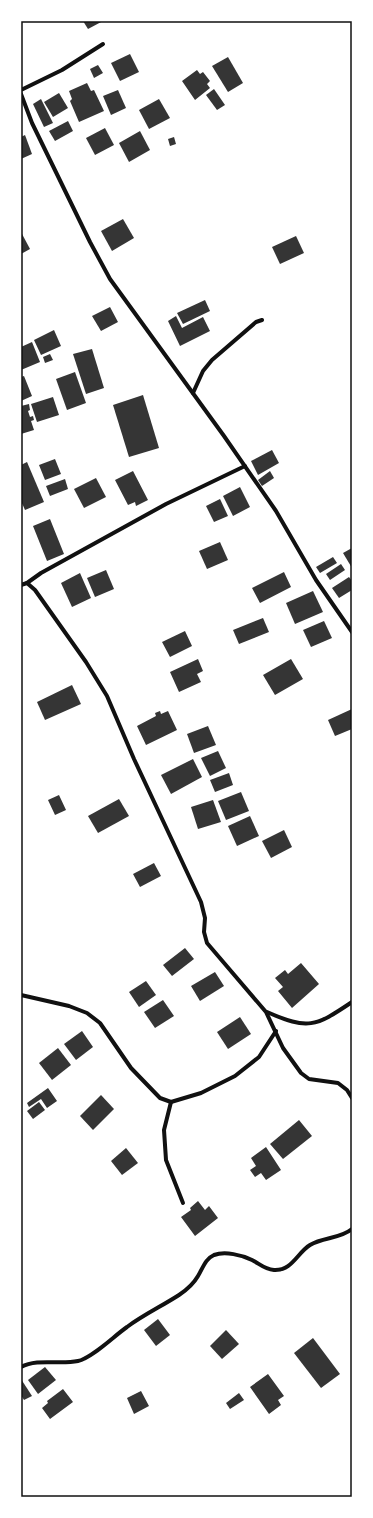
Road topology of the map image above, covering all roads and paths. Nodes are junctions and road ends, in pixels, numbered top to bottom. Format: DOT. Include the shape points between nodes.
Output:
graph roads {
  1 [pos="103,44"];
  2 [pos="21,90"];
  3 [pos="21,94"];
  4 [pos="262,320"];
  5 [pos="193,393"];
  6 [pos="245,466"];
  7 [pos="27,583"];
  8 [pos="21,584"];
  9 [pos="352,632"];
  10 [pos="21,996"];
  11 [pos="352,1002"];
  12 [pos="266,1012"];
  13 [pos="276,1031"];
  14 [pos="352,1098"];
  15 [pos="171,1102"];
  16 [pos="183,1204"];
  17 [pos="352,1229"];
  18 [pos="21,1367"];
  1 -- 2 [label="street" via="62,70"];
  3 -- 5 [label="street" via="32,123 110,279"];
  4 -- 5 [label="street" via="256,322 212,360 203,371"];
  5 -- 6 [label="street"];
  6 -- 7 [label="street" via="166,504"];
  6 -- 9 [label="street" via="276,511 316,580"];
  7 -- 8 [label="street"];
  7 -- 12 [label="street" via="35,590 86,662 107,696 201,902 207,943"];
  10 -- 15 [label="street" via="69,1006 87,1013 100,1023 131,1068 160,1098"];
  11 -- 12 [label="street" via="316,1023 300,1024"];
  12 -- 13 [label="street"];
  13 -- 14 [label="street" via="283,1048 301,1073 309,1079 338,1083"];
  13 -- 15 [label="street" via="259,1057 235,1076 201,1093"];
  15 -- 16 [label="street" via="164,1130 166,1160"];
  17 -- 18 [label="street" via="347,1233 316,1242 294,1262 274,1270 263,1268 244,1256 214,1255 205,1261 197,1277 181,1294 128,1326 98,1350 78,1361 28,1363"];
}
